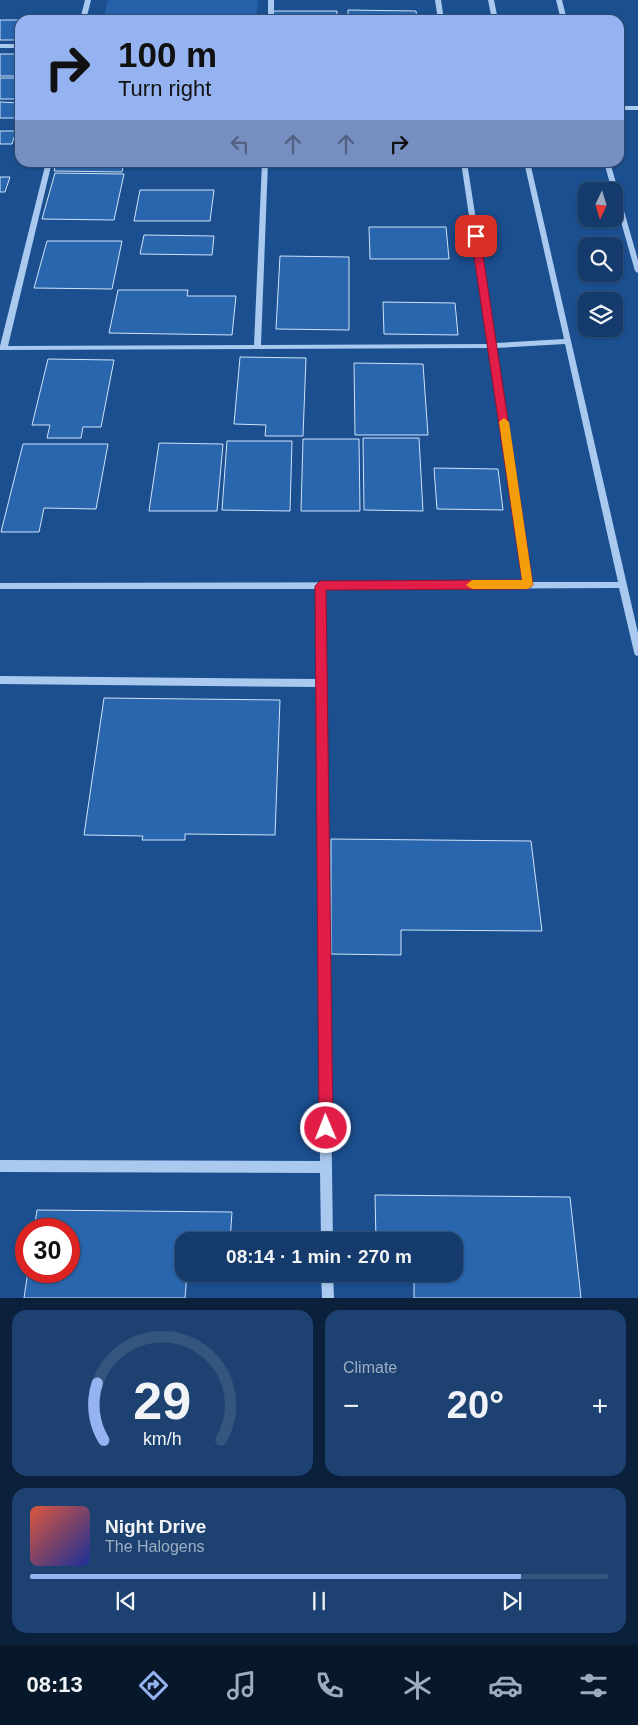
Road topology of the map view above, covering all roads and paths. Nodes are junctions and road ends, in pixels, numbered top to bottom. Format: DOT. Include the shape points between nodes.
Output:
graph roads {
  1 [pos="88,0"];
  2 [pos="271,0"];
  3 [pos="438,0"];
  4 [pos="491,0"];
  5 [pos="558,0"];
  6 [pos="84,15"];
  7 [pos="270,15"];
  8 [pos="440,15"];
  9 [pos="494,15"];
  10 [pos="562,15"];
  11 [pos="0,46"];
  12 [pos="15,46"];
  13 [pos="624,108"];
  14 [pos="638,108"];
  15 [pos="47,167"];
  16 [pos="264,167"];
  17 [pos="465,167"];
  18 [pos="528,167"];
  19 [pos="608,167"];
  20 [pos="638,270"];
  21 [pos="567,341"];
  22 [pos="493,346"];
  23 [pos="257,347"];
  24 [pos="2,348"];
  25 [pos="528,585"];
  26 [pos="623,585"];
  27 [pos="0,586"];
  28 [pos="320,586"];
  29 [pos="638,652"];
  30 [pos="0,680"];
  31 [pos="321,683"];
  32 [pos="0,1166"];
  33 [pos="326,1167"];
  34 [pos="327,1232"];
  35 [pos="328,1282"];
  36 [pos="328,1298"];
  1 -- 6 [label="street"];
  2 -- 7 [label="street"];
  3 -- 8 [label="street"];
  4 -- 9 [label="street"];
  5 -- 10 [label="street"];
  11 -- 12 [label="street"];
  13 -- 14 [label="street"];
  15 -- 24 [label="street"];
  16 -- 23 [label="street"];
  17 -- 22 [label="street"];
  18 -- 21 [label="street"];
  19 -- 20 [label="street"];
  21 -- 22 [label="street"];
  21 -- 26 [label="street"];
  22 -- 23 [label="street"];
  22 -- 25 [label="street"];
  23 -- 24 [label="street"];
  25 -- 26 [label="street"];
  25 -- 28 [label="street"];
  26 -- 29 [label="street"];
  27 -- 28 [label="street"];
  28 -- 31 [label="street"];
  30 -- 31 [label="street"];
  31 -- 33 [label="street"];
  32 -- 33 [label="street"];
  33 -- 34 [label="street"];
  35 -- 36 [label="street"];
}
